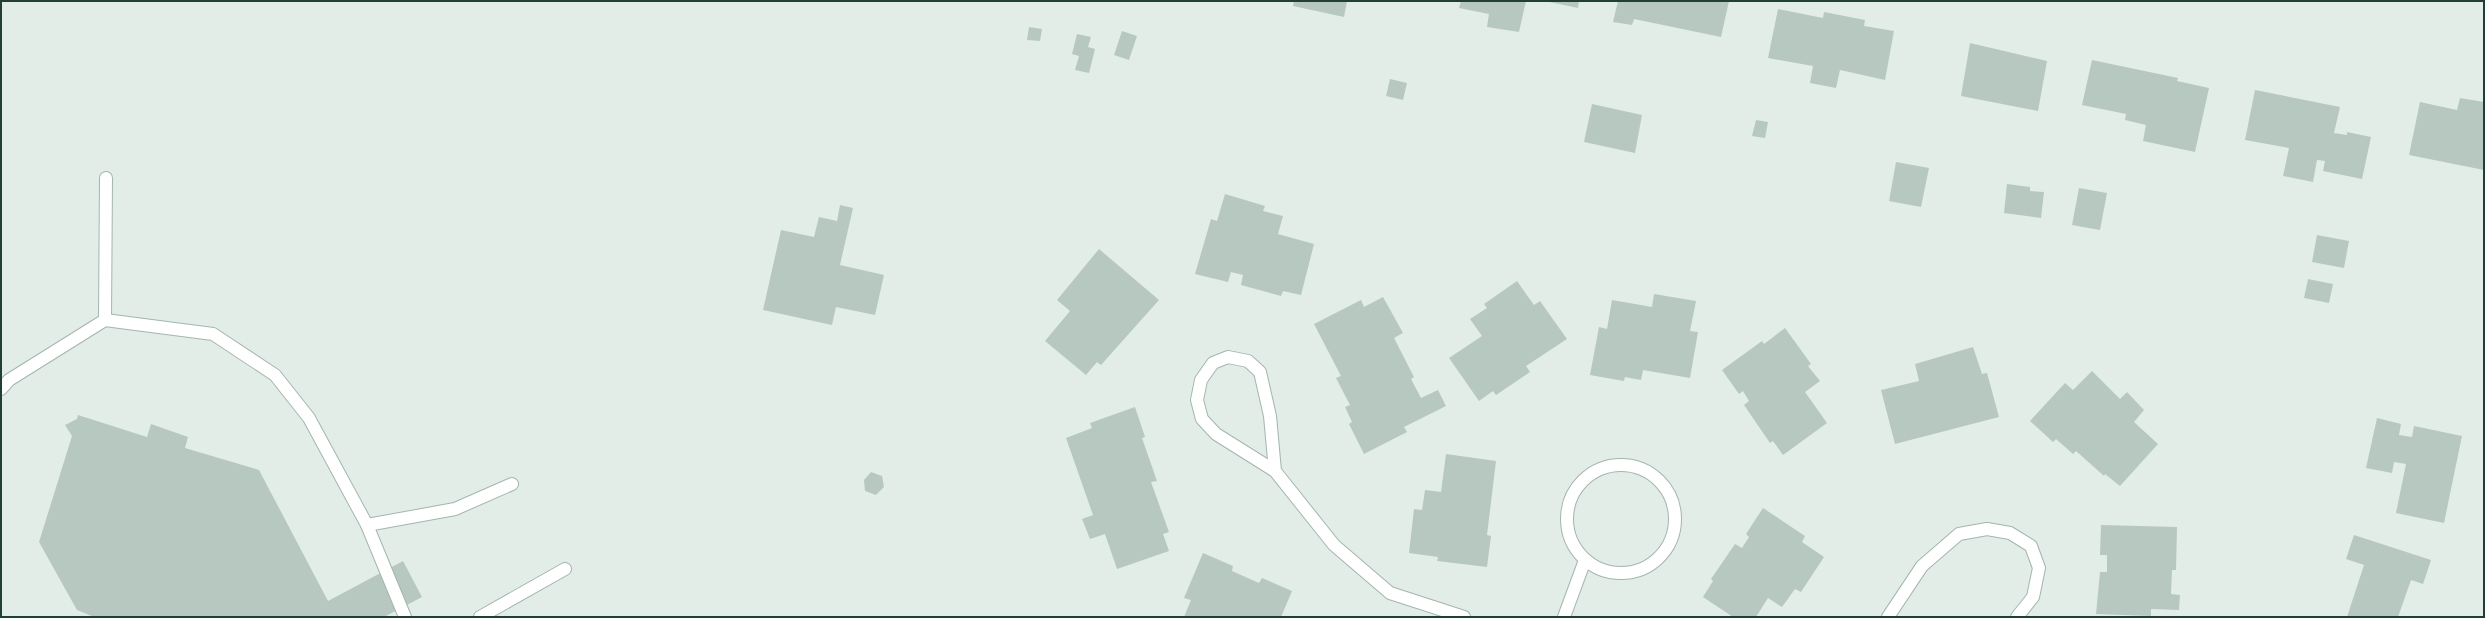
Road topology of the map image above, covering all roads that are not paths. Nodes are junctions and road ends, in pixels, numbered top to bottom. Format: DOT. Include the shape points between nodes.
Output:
graph roads {
  1 [pos="106,178"];
  2 [pos="105,320"];
  3 [pos="1,389"];
  4 [pos="1275,471"];
  5 [pos="512,484"];
  6 [pos="367,525"];
  7 [pos="1585,560"];
  8 [pos="565,569"];
  9 [pos="405,617"];
  10 [pos="480,617"];
  11 [pos="1464,617"];
  12 [pos="1564,617"];
  13 [pos="1888,617"];
  14 [pos="2017,617"];
  1 -- 2 [label="street"];
  2 -- 3 [label="street" via="9,380"];
  2 -- 6 [label="street" via="213,334 275,375 309,418"];
  4 -- 4 [label="street" via="1216,434 1202,419 1197,400 1201,380 1213,363 1228,357 1248,361 1260,372 1270,416"];
  4 -- 11 [label="street" via="1334,544 1390,593"];
  5 -- 6 [label="street" via="456,509"];
  6 -- 9 [label="street"];
  7 -- 7 [label="street" via="1574,546 1567,529 1567,510 1573,493 1585,478 1601,469 1619,465 1638,468 1654,476 1667,490 1674,506 1671,540 1663,554 1650,566 1622,573 1600,570"];
  7 -- 12 [label="street"];
  8 -- 10 [label="street"];
  13 -- 14 [label="street" via="1922,566 1959,534 1987,529 2010,533 2031,546 2039,568 2034,597"];
}
